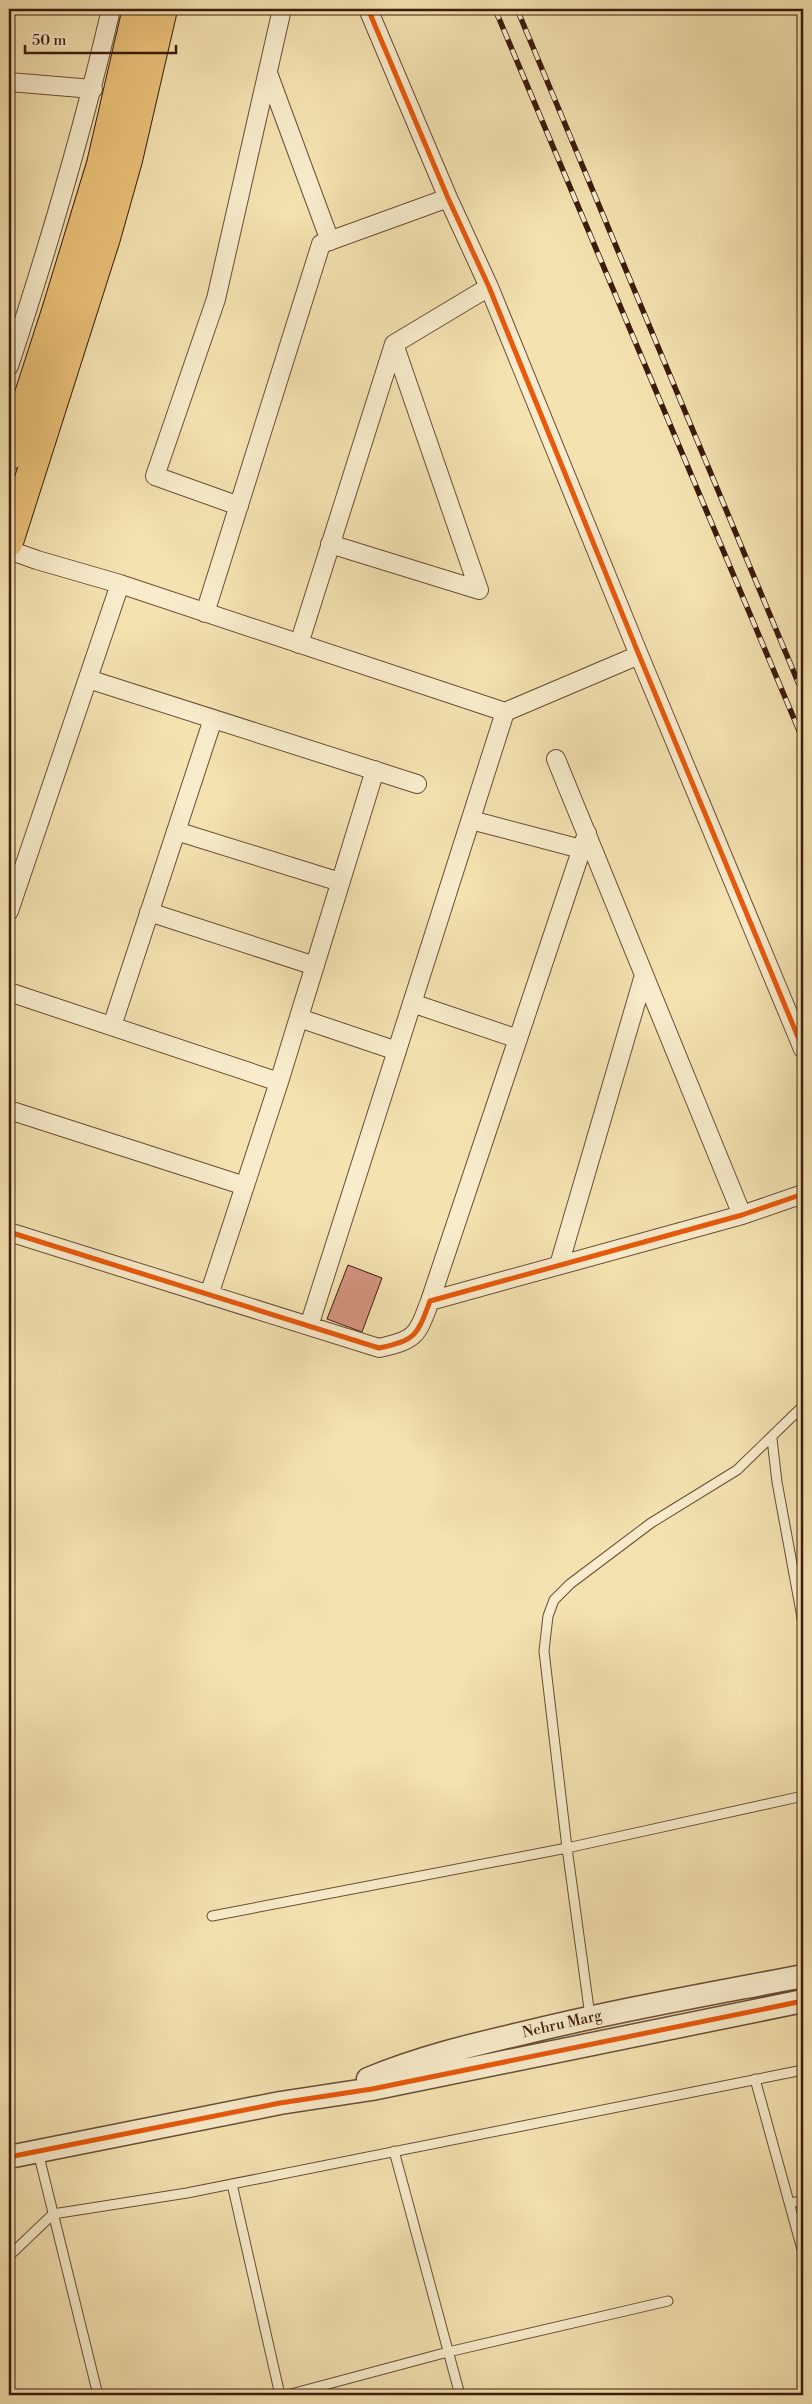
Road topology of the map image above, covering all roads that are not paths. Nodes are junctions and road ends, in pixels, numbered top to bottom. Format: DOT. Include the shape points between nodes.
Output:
graph roads {
  1 [pos="111,9"];
  2 [pos="137,9"];
  3 [pos="163,9"];
  4 [pos="282,9"];
  5 [pos="368,9"];
  6 [pos="268,73"];
  7 [pos="9,82"];
  8 [pos="93,90"];
  9 [pos="448,198"];
  10 [pos="330,241"];
  11 [pos="489,287"];
  12 [pos="394,344"];
  13 [pos="9,366"];
  14 [pos="36,414"];
  15 [pos="9,456"];
  16 [pos="239,506"];
  17 [pos="9,542"];
  18 [pos="330,544"];
  19 [pos="9,550"];
  20 [pos="120,584"];
  21 [pos="206,612"];
  22 [pos="299,644"];
  23 [pos="639,655"];
  24 [pos="88,679"];
  25 [pos="505,712"];
  26 [pos="213,718"];
  27 [pos="556,759"];
  28 [pos="375,770"];
  29 [pos="417,784"];
  30 [pos="471,820"];
  31 [pos="176,831"];
  32 [pos="584,841"];
  33 [pos="340,882"];
  34 [pos="9,911"];
  35 [pos="149,912"];
  36 [pos="315,966"];
  37 [pos="644,976"];
  38 [pos="9,992"];
  39 [pos="412,1003"];
  40 [pos="299,1018"];
  41 [pos="112,1026"];
  42 [pos="518,1039"];
  43 [pos="803,1049"];
  44 [pos="397,1051"];
  45 [pos="279,1082"];
  46 [pos="9,1110"];
  47 [pos="245,1186"];
  48 [pos="803,1194"];
  49 [pos="742,1215"];
  50 [pos="9,1232"];
  51 [pos="559,1265"];
  52 [pos="209,1295"];
  53 [pos="430,1301"];
  54 [pos="308,1326"];
  55 [pos="803,1406"];
  56 [pos="772,1439"];
  57 [pos="803,1623"];
  58 [pos="803,1796"];
  59 [pos="567,1848"];
  60 [pos="212,1916"];
  61 [pos="803,1976"];
  62 [pos="803,2000"];
  63 [pos="590,2017"];
  64 [pos="803,2070"];
  65 [pos="755,2079"];
  66 [pos="328,2096"];
  67 [pos="38,2151"];
  68 [pos="394,2151"];
  69 [pos="9,2157"];
  70 [pos="232,2184"];
  71 [pos="803,2200"];
  72 [pos="790,2203"];
  73 [pos="53,2214"];
  74 [pos="803,2253"];
  75 [pos="9,2256"];
  76 [pos="668,2301"];
  77 [pos="448,2352"];
  78 [pos="98,2395"];
  79 [pos="280,2395"];
  80 [pos="287,2395"];
  81 [pos="460,2395"];
  1 -- 8 [label="street"];
  2 -- 14 [label="main road" via="101,164"];
  3 -- 14 [label="main road" via="128,160"];
  4 -- 6 [label="street"];
  5 -- 9 [label="street"];
  6 -- 10 [label="street"];
  6 -- 16 [label="street" via="216,299 155,476"];
  7 -- 8 [label="street"];
  8 -- 13 [label="street" via="49,247"];
  9 -- 10 [label="street"];
  9 -- 11 [label="street"];
  10 -- 16 [label="street" via="321,244"];
  11 -- 12 [label="street"];
  11 -- 23 [label="street"];
  12 -- 18 [label="street"];
  12 -- 18 [label="street" via="479,590"];
  14 -- 15 [label="main road"];
  14 -- 17 [label="main road"];
  16 -- 21 [label="street"];
  18 -- 22 [label="street"];
  19 -- 20 [label="street"];
  20 -- 21 [label="street"];
  20 -- 24 [label="street"];
  21 -- 22 [label="street"];
  22 -- 25 [label="street"];
  23 -- 25 [label="street"];
  23 -- 43 [label="street"];
  24 -- 26 [label="street"];
  24 -- 34 [label="street"];
  25 -- 30 [label="street"];
  26 -- 28 [label="street"];
  26 -- 31 [label="street"];
  27 -- 32 [label="street"];
  28 -- 29 [label="street"];
  28 -- 33 [label="street"];
  30 -- 32 [label="street"];
  30 -- 39 [label="street"];
  31 -- 33 [label="street"];
  31 -- 35 [label="street"];
  32 -- 37 [label="street"];
  32 -- 42 [label="street"];
  33 -- 36 [label="street"];
  35 -- 36 [label="street"];
  35 -- 41 [label="street"];
  36 -- 40 [label="street"];
  37 -- 49 [label="street"];
  37 -- 51 [label="street"];
  38 -- 41 [label="street"];
  39 -- 42 [label="street"];
  39 -- 44 [label="street"];
  40 -- 44 [label="street"];
  40 -- 45 [label="street"];
  41 -- 45 [label="street"];
  42 -- 53 [label="street"];
  44 -- 54 [label="street"];
  45 -- 47 [label="street"];
  46 -- 47 [label="street"];
  47 -- 52 [label="street"];
  48 -- 49 [label="street"];
  49 -- 51 [label="street"];
  50 -- 52 [label="street"];
  51 -- 53 [label="street"];
  52 -- 54 [label="street"];
  53 -- 54 [label="street" via="419,1330 405,1343 379,1348"];
  55 -- 56 [label="lane"];
  56 -- 57 [label="lane"];
  56 -- 59 [label="lane" via="737,1470 651,1523 570,1584 554,1600 548,1616 544,1651"];
  58 -- 59 [label="lane"];
  59 -- 60 [label="lane"];
  59 -- 63 [label="lane"];
  61 -- 63 [label="street, Nehru Marg"];
  62 -- 66 [label="street"];
  63 -- 66 [label="street, Nehru Marg" via="403,2065"];
  64 -- 65 [label="lane"];
  65 -- 68 [label="lane"];
  65 -- 72 [label="lane"];
  66 -- 67 [label="street"];
  67 -- 69 [label="street"];
  67 -- 73 [label="lane"];
  68 -- 70 [label="lane"];
  68 -- 77 [label="lane"];
  70 -- 73 [label="lane"];
  70 -- 79 [label="lane"];
  71 -- 72 [label="lane"];
  72 -- 74 [label="lane"];
  73 -- 75 [label="lane"];
  73 -- 78 [label="lane"];
  76 -- 77 [label="lane"];
  77 -- 80 [label="lane"];
  77 -- 81 [label="lane"];
}
